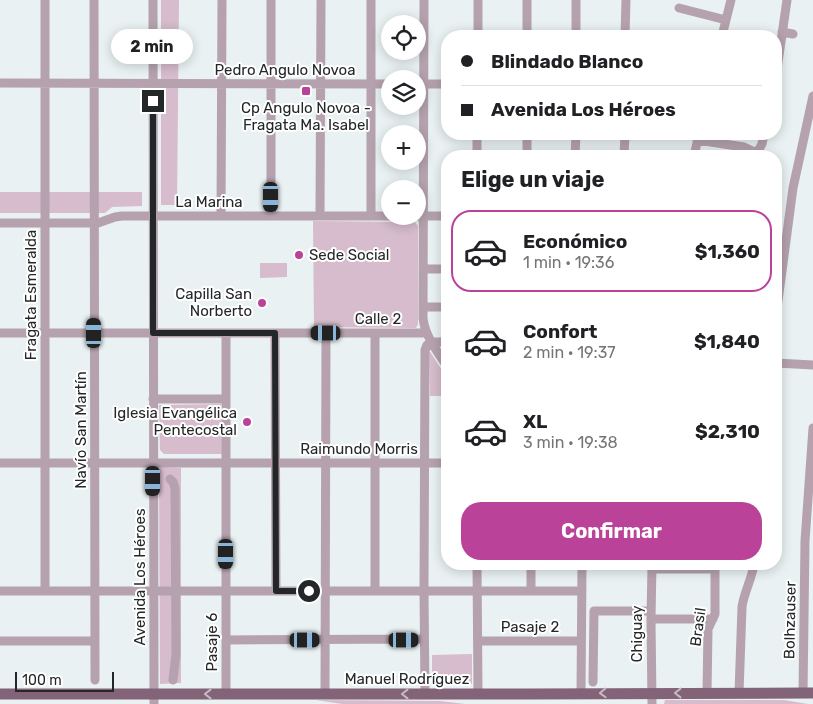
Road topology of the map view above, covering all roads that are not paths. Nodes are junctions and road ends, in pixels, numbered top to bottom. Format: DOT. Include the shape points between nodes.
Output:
graph roads {
  1 [pos="45,0"];
  2 [pos="94,0"];
  3 [pos="152,0"];
  4 [pos="222,0"];
  5 [pos="271,0"];
  6 [pos="321,0"];
  7 [pos="371,0"];
  8 [pos="424,0"];
  9 [pos="478,0"];
  10 [pos="527,0"];
  11 [pos="576,0"];
  12 [pos="626,0"];
  13 [pos="731,0"];
  14 [pos="786,0"];
  15 [pos="679,8"];
  16 [pos="726,20"];
  17 [pos="478,30"];
  18 [pos="527,30"];
  19 [pos="576,30"];
  20 [pos="626,30"];
  21 [pos="724,30"];
  22 [pos="782,32"];
  23 [pos="793,34"];
  24 [pos="422,70"];
  25 [pos="0,83"];
  26 [pos="45,83"];
  27 [pos="94,83"];
  28 [pos="153,84"];
  29 [pos="222,84"];
  30 [pos="271,84"];
  31 [pos="320,84"];
  32 [pos="370,84"];
  33 [pos="381,84"];
  34 [pos="426,84"];
  35 [pos="441,84"];
  36 [pos="813,96"];
  37 [pos="421,115"];
  38 [pos="714,140"];
  39 [pos="748,150"];
  40 [pos="421,180"];
  41 [pos="153,216"];
  42 [pos="221,216"];
  43 [pos="271,216"];
  44 [pos="320,216"];
  45 [pos="371,216"];
  46 [pos="381,216"];
  47 [pos="426,216"];
  48 [pos="441,216"];
  49 [pos="0,223"];
  50 [pos="45,223"];
  51 [pos="94,223"];
  52 [pos="422,225"];
  53 [pos="424,269"];
  54 [pos="441,269"];
  55 [pos="782,271"];
  56 [pos="423,307"];
  57 [pos="441,307"];
  58 [pos="0,333"];
  59 [pos="45,333"];
  60 [pos="94,333"];
  61 [pos="153,333"];
  62 [pos="226,333"];
  63 [pos="275,333"];
  64 [pos="326,333"];
  65 [pos="375,333"];
  66 [pos="429,337"];
  67 [pos="441,340"];
  68 [pos="441,357"];
  69 [pos="782,363"];
  70 [pos="813,365"];
  71 [pos="153,399"];
  72 [pos="226,399"];
  73 [pos="813,428"];
  74 [pos="0,463"];
  75 [pos="45,463"];
  76 [pos="94,463"];
  77 [pos="153,463"];
  78 [pos="226,463"];
  79 [pos="276,463"];
  80 [pos="326,463"];
  81 [pos="375,463"];
  82 [pos="424,463"];
  83 [pos="441,463"];
  84 [pos="811,469"];
  85 [pos="170,479"];
  86 [pos="809,568"];
  87 [pos="478,570"];
  88 [pos="531,570"];
  89 [pos="582,570"];
  90 [pos="652,570"];
  91 [pos="715,570"];
  92 [pos="753,570"];
  93 [pos="424,590"];
  94 [pos="0,591"];
  95 [pos="45,591"];
  96 [pos="95,591"];
  97 [pos="154,591"];
  98 [pos="176,591"];
  99 [pos="226,591"];
  100 [pos="276,591"];
  101 [pos="325,591"];
  102 [pos="375,591"];
  103 [pos="478,591"];
  104 [pos="531,591"];
  105 [pos="582,591"];
  106 [pos="651,615"];
  107 [pos="713,619"];
  108 [pos="424,639"];
  109 [pos="226,640"];
  110 [pos="325,640"];
  111 [pos="0,641"];
  112 [pos="95,641"];
  113 [pos="478,641"];
  114 [pos="582,641"];
  115 [pos="95,680"];
  116 [pos="174,680"];
  117 [pos="593,682"];
  118 [pos="708,693"];
  119 [pos="739,693"];
  120 [pos="808,693"];
  121 [pos="0,694"];
  122 [pos="14,694"];
  123 [pos="226,694"];
  124 [pos="325,694"];
  125 [pos="425,694"];
  126 [pos="478,694"];
  127 [pos="581,694"];
  128 [pos="652,698"];
  129 [pos="154,699"];
  130 [pos="3,704"];
  1 -- 26 [label="street, Fragata Esmeralda"];
  2 -- 27 [label="street, Navío San Martín"];
  3 -- 28 [label="street, Avenida Los Héroes"];
  4 -- 29 [label="street"];
  5 -- 30 [label="street"];
  6 -- 31 [label="street"];
  7 -- 32 [label="street"];
  8 -- 24 [label="street"];
  9 -- 17 [label="street"];
  10 -- 18 [label="street"];
  11 -- 19 [label="street"];
  12 -- 20 [label="street"];
  13 -- 16 [label="street"];
  14 -- 22 [label="street"];
  15 -- 16 [label="street"];
  16 -- 21 [label="street"];
  22 -- 23 [label="street"];
  25 -- 26 [label="street, Pedro Angulo Novoa"];
  26 -- 27 [label="street, Pedro Angulo Novoa"];
  26 -- 50 [label="street, Fragata Esmeralda"];
  27 -- 28 [label="street, Pedro Angulo Novoa"];
  27 -- 51 [label="street, Navío San Martín"];
  28 -- 29 [label="street, Pedro Angulo Novoa"];
  28 -- 41 [label="street, Avenida Los Héroes"];
  29 -- 30 [label="street, Pedro Angulo Novoa"];
  29 -- 42 [label="street"];
  30 -- 31 [label="street, Pedro Angulo Novoa"];
  30 -- 43 [label="street"];
  31 -- 32 [label="street, Pedro Angulo Novoa"];
  31 -- 44 [label="street"];
  32 -- 33 [label="street, Pedro Angulo Novoa"];
  32 -- 45 [label="street"];
  34 -- 35 [label="street"];
  36 -- 55 [label="street" via="793,188"];
  37 -- 40 [label="street"];
  38 -- 39 [label="street"];
  41 -- 42 [label="street, La Marina"];
  41 -- 51 [label="street, La Marina" via="119,216"];
  41 -- 61 [label="street, Avenida Los Héroes"];
  42 -- 43 [label="street, La Marina"];
  43 -- 44 [label="street, La Marina"];
  44 -- 45 [label="street, La Marina"];
  45 -- 46 [label="street, La Marina"];
  47 -- 48 [label="street"];
  49 -- 50 [label="street, La Marina"];
  50 -- 51 [label="street, La Marina"];
  50 -- 59 [label="street, Fragata Esmeralda"];
  51 -- 60 [label="street, Navío San Martín"];
  52 -- 53 [label="street"];
  53 -- 54 [label="street"];
  53 -- 56 [label="street"];
  56 -- 57 [label="street"];
  56 -- 66 [label="street"];
  58 -- 59 [label="street, Calle 2"];
  59 -- 60 [label="street, Calle 2"];
  59 -- 75 [label="street, Fragata Esmeralda"];
  60 -- 61 [label="street, Calle 2"];
  60 -- 76 [label="street, Navío San Martín"];
  61 -- 62 [label="street, Calle 2"];
  61 -- 71 [label="street, Avenida Los Héroes"];
  62 -- 63 [label="street, Calle 2"];
  62 -- 72 [label="street, Pasaje 6"];
  63 -- 64 [label="street, Calle 2"];
  63 -- 79 [label="street"];
  64 -- 65 [label="street, Calle 2"];
  64 -- 80 [label="street"];
  65 -- 66 [label="street, Calle 2"];
  65 -- 81 [label="street"];
  66 -- 67 [label="street"];
  66 -- 68 [label="street"];
  66 -- 82 [label="street" via="426,347"];
  69 -- 70 [label="street"];
  71 -- 72 [label="street"];
  71 -- 77 [label="street, Avenida Los Héroes"];
  72 -- 78 [label="street, Pasaje 6"];
  73 -- 84 [label="street, Bolhzauser"];
  74 -- 75 [label="street, Raimundo Morris"];
  75 -- 76 [label="street, Raimundo Morris"];
  75 -- 95 [label="street, Fragata Esmeralda"];
  76 -- 77 [label="street, Raimundo Morris"];
  76 -- 96 [label="street, Navío San Martín"];
  77 -- 78 [label="street, Raimundo Morris"];
  77 -- 97 [label="street, Avenida Los Héroes"];
  78 -- 79 [label="street, Raimundo Morris"];
  78 -- 99 [label="street, Pasaje 6"];
  79 -- 80 [label="street, Raimundo Morris"];
  79 -- 100 [label="street"];
  80 -- 81 [label="street, Raimundo Morris"];
  80 -- 101 [label="street"];
  81 -- 82 [label="street, Raimundo Morris"];
  81 -- 102 [label="street"];
  82 -- 83 [label="street, Raimundo Morris"];
  82 -- 93 [label="street"];
  84 -- 86 [label="street, Bolhzauser" via="806,524"];
  85 -- 98 [label="street" via="175,488"];
  86 -- 120 [label="street, Bolhzauser"];
  87 -- 103 [label="street"];
  88 -- 104 [label="street"];
  89 -- 105 [label="street"];
  90 -- 106 [label="street, Chiguay"];
  91 -- 107 [label="street, Brasil"];
  92 -- 119 [label="street" via="742,607"];
  93 -- 102 [label="street"];
  93 -- 103 [label="street"];
  93 -- 108 [label="street"];
  94 -- 95 [label="street"];
  95 -- 96 [label="street"];
  96 -- 97 [label="street"];
  96 -- 112 [label="street, Navío San Martín"];
  97 -- 98 [label="street"];
  97 -- 129 [label="street, Avenida Los Héroes"];
  98 -- 99 [label="street"];
  98 -- 116 [label="street"];
  99 -- 100 [label="street"];
  99 -- 109 [label="street, Pasaje 6"];
  100 -- 101 [label="street"];
  101 -- 102 [label="street"];
  101 -- 110 [label="street"];
  103 -- 104 [label="street"];
  103 -- 113 [label="street"];
  104 -- 105 [label="street"];
  105 -- 114 [label="street"];
  106 -- 107 [label="street"];
  106 -- 117 [label="street" via="594,611"];
  106 -- 128 [label="street, Chiguay"];
  107 -- 118 [label="street, Brasil" via="708,631"];
  108 -- 110 [label="street"];
  108 -- 125 [label="street"];
  109 -- 110 [label="street"];
  109 -- 123 [label="street, Pasaje 6"];
  110 -- 124 [label="street"];
  111 -- 112 [label="street"];
  112 -- 115 [label="street, Navío San Martín"];
  113 -- 114 [label="street, Pasaje 2"];
  113 -- 126 [label="street"];
  114 -- 127 [label="street"];
  118 -- 119 [label="main road, Manuel Rodríguez"];
  118 -- 128 [label="main road, Manuel Rodríguez, one-way"];
  119 -- 120 [label="main road, Manuel Rodríguez"];
  121 -- 122 [label="main road, Manuel Rodríguez"];
  122 -- 129 [label="main road, Manuel Rodríguez"];
  122 -- 130 [label="main road"];
  123 -- 124 [label="main road, Manuel Rodríguez"];
  123 -- 129 [label="main road, Manuel Rodríguez, one-way"];
  125 -- 124 [label="main road, Manuel Rodríguez, one-way"];
  125 -- 126 [label="main road, Manuel Rodríguez"];
  126 -- 127 [label="main road, Manuel Rodríguez"];
  128 -- 127 [label="main road, Manuel Rodríguez, one-way"];
}
